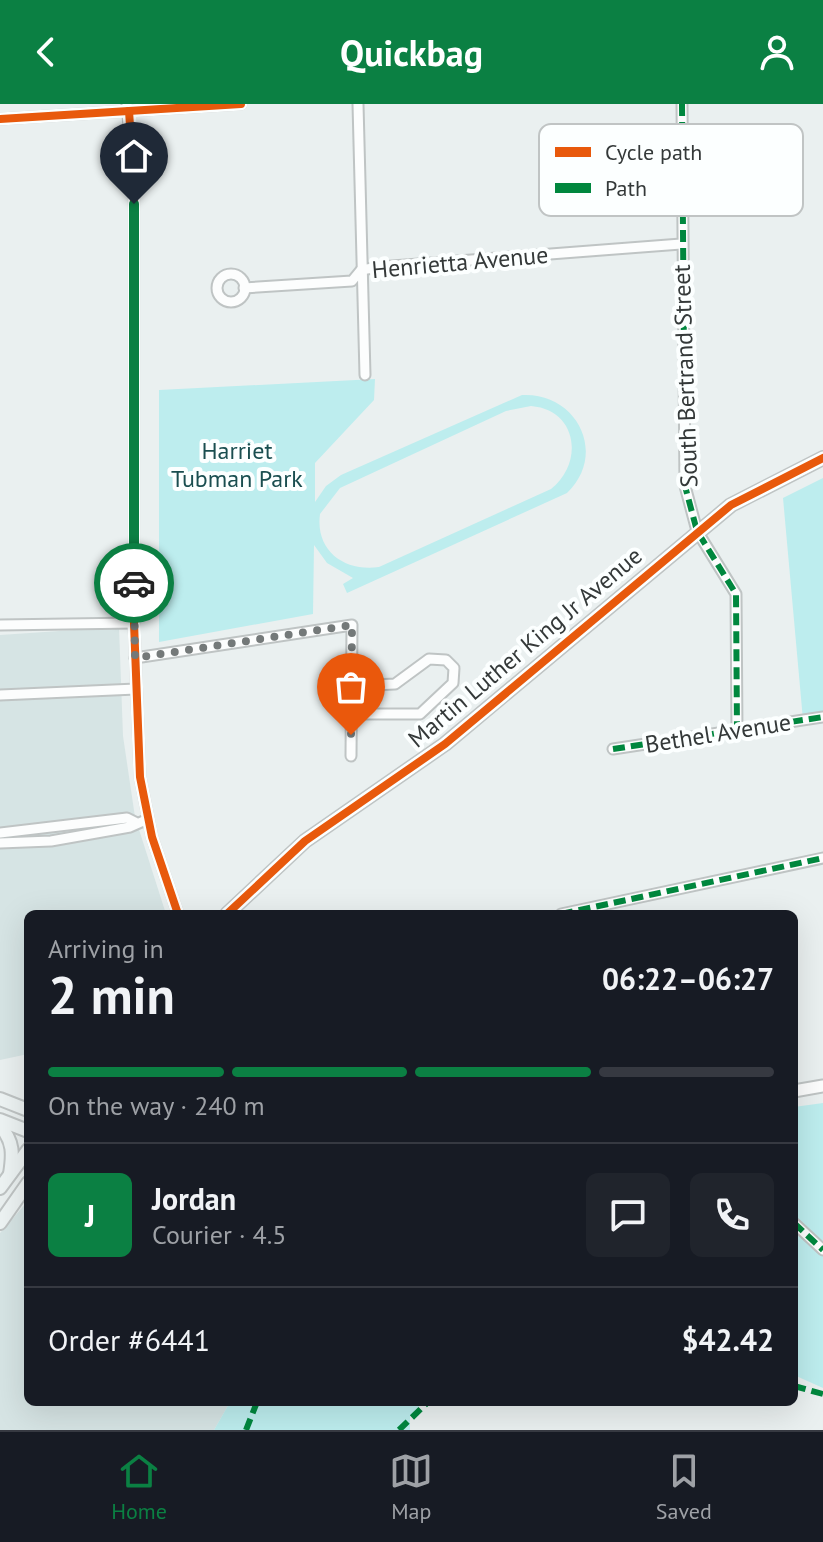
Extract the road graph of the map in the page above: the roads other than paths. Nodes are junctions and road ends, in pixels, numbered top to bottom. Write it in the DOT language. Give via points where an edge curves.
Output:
graph roads {
  1 [pos="241,104"];
  2 [pos="358,104"];
  3 [pos="682,104"];
  4 [pos="128,108"];
  5 [pos="0,119"];
  6 [pos="682,124"];
  7 [pos="681,216"];
  8 [pos="681,244"];
  9 [pos="361,270"];
  10 [pos="244,288"];
  11 [pos="365,375"];
  12 [pos="823,458"];
  13 [pos="697,531"];
  14 [pos="134,623"];
  15 [pos="0,625"];
  16 [pos="135,658"];
  17 [pos="352,686"];
  18 [pos="136,689"];
  19 [pos="0,695"];
  20 [pos="351,714"];
  21 [pos="823,717"];
  22 [pos="737,732"];
  23 [pos="613,749"];
  24 [pos="351,756"];
  25 [pos="148,819"];
  26 [pos="135,822"];
  27 [pos="0,833"];
  28 [pos="0,843"];
  29 [pos="823,858"];
  30 [pos="177,910"];
  31 [pos="231,910"];
  32 [pos="580,910"];
  33 [pos="823,1086"];
  34 [pos="798,1090"];
  35 [pos="0,1099"];
  36 [pos="24,1108"];
  37 [pos="0,1123"];
  38 [pos="24,1130"];
  39 [pos="24,1155"];
  40 [pos="10,1174"];
  41 [pos="0,1188"];
  42 [pos="24,1188"];
  43 [pos="24,1198"];
  44 [pos="11,1206"];
  45 [pos="0,1223"];
  46 [pos="798,1227"];
  47 [pos="823,1250"];
  1 -- 4 [label="street"];
  2 -- 9 [label="street"];
  3 -- 6 [label="street, South Bertrand Street"];
  4 -- 5 [label="street"];
  4 -- 14 [label="street" via="134,184"];
  7 -- 8 [label="street, South Bertrand Street"];
  8 -- 9 [label="street, Henrietta Avenue"];
  8 -- 13 [label="street, South Bertrand Street" via="685,486"];
  9 -- 10 [label="street, Henrietta Avenue" via="352,281"];
  9 -- 11 [label="street"];
  12 -- 13 [label="main road, Martin Luther King Jr Avenue" via="764,485"];
  13 -- 22 [label="street, South Bertrand Street" via="736,594"];
  13 -- 31 [label="main road, Martin Luther King Jr Avenue" via="445,744 305,841"];
  14 -- 15 [label="street"];
  14 -- 16 [label="street"];
  16 -- 17 [label="street" via="352,625"];
  16 -- 18 [label="street"];
  17 -- 20 [label="street"];
  17 -- 20 [label="street" via="395,684 429,659 446,660 454,668 453,683 420,714"];
  18 -- 19 [label="street"];
  18 -- 25 [label="street" via="140,777"];
  20 -- 24 [label="street"];
  21 -- 22 [label="street, Bethel Avenue"];
  22 -- 23 [label="street, Bethel Avenue"];
  25 -- 26 [label="street"];
  25 -- 30 [label="street"];
  26 -- 27 [label="street" via="127,818"];
  26 -- 28 [label="street" via="51,841"];
  29 -- 32 [label="street"];
  33 -- 34 [label="street"];
  35 -- 36 [label="main road"];
  37 -- 38 [label="main road"];
  37 -- 40 [label="main road" via="11,1141"];
  39 -- 40 [label="main road"];
  40 -- 41 [label="main road"];
  42 -- 44 [label="main road"];
  43 -- 44 [label="main road"];
  44 -- 45 [label="main road"];
  46 -- 47 [label="street"];
}
